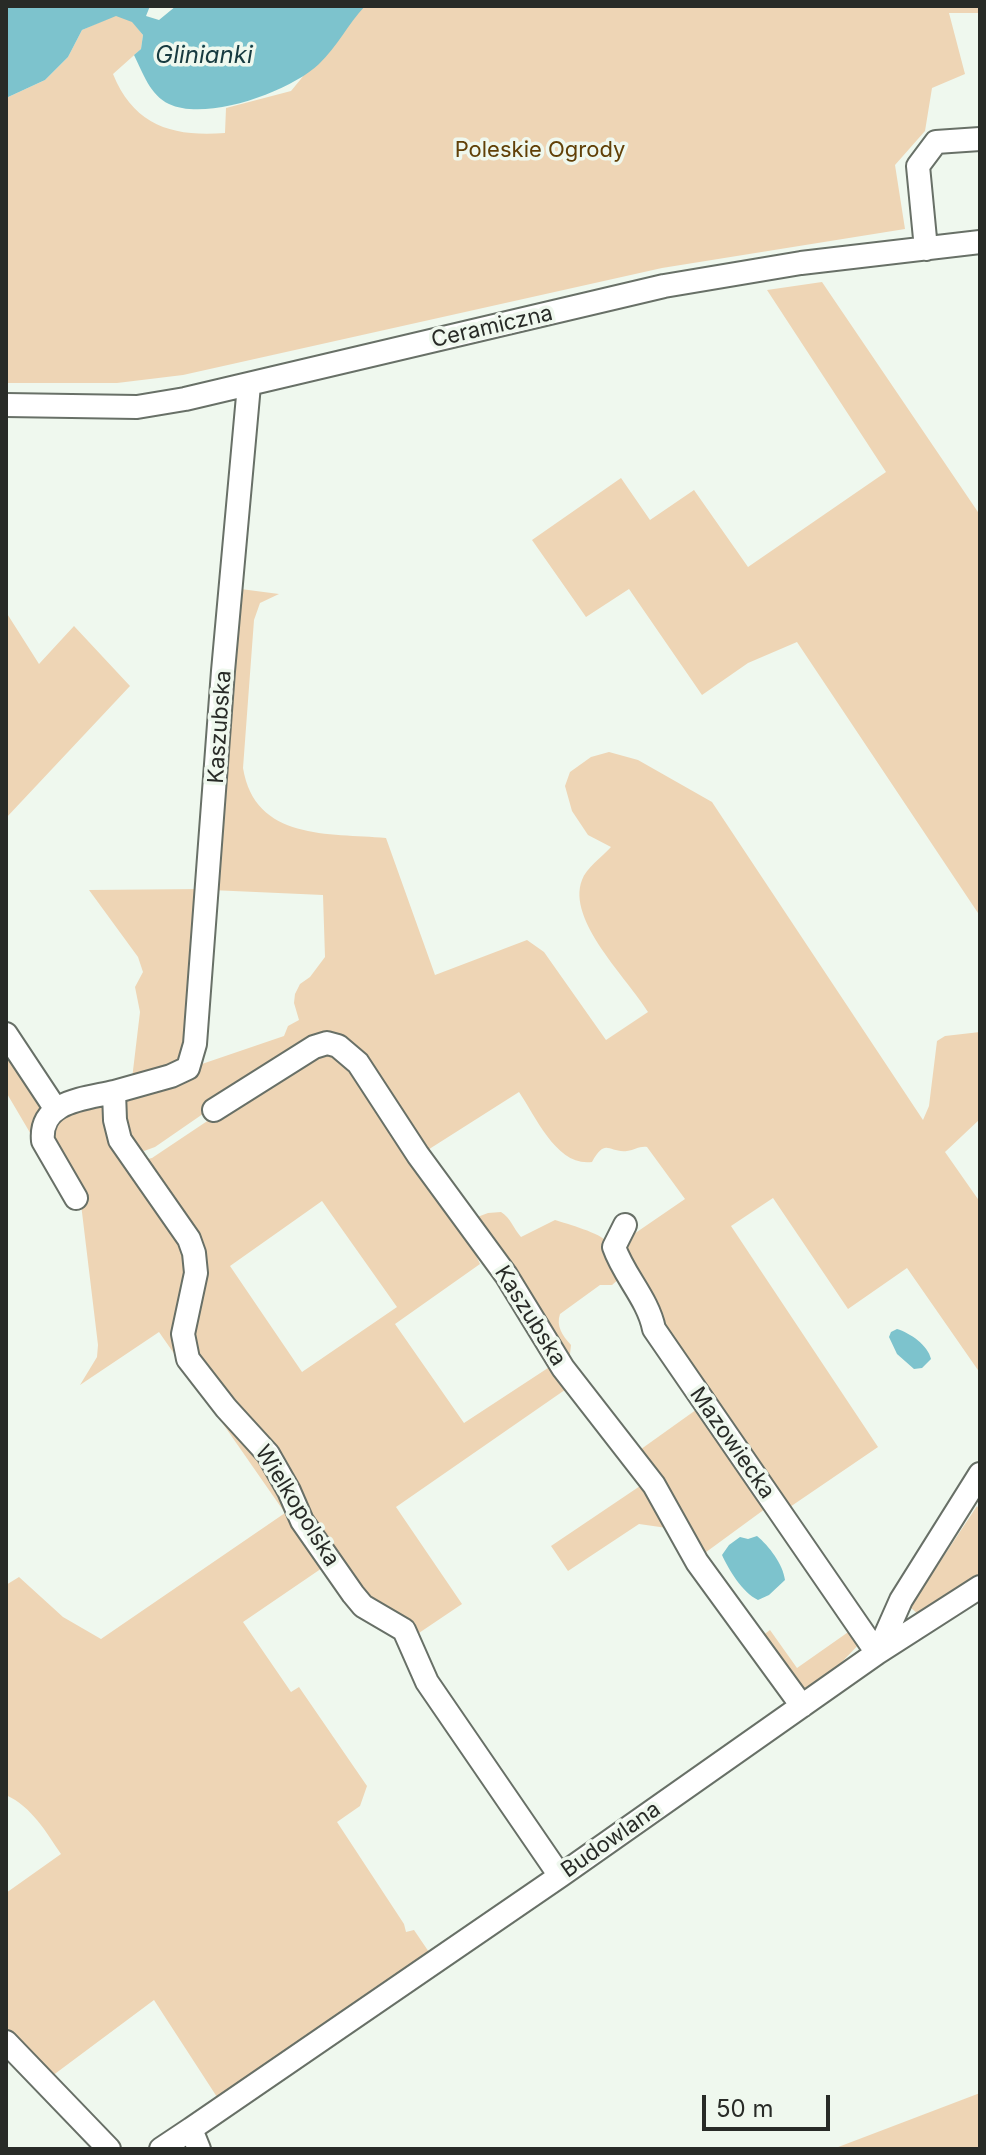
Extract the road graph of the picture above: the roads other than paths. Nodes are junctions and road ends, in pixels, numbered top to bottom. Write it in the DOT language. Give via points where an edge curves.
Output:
graph roads {
  1 [pos="980,139"];
  2 [pos="980,242"];
  3 [pos="926,249"];
  4 [pos="249,385"];
  5 [pos="6,405"];
  6 [pos="6,1034"];
  7 [pos="114,1092"];
  8 [pos="55,1108"];
  9 [pos="214,1110"];
  10 [pos="76,1198"];
  11 [pos="625,1225"];
  12 [pos="980,1474"];
  13 [pos="980,1587"];
  14 [pos="877,1653"];
  15 [pos="802,1706"];
  16 [pos="560,1876"];
  17 [pos="6,2042"];
  18 [pos="195,2139"];
  19 [pos="109,2149"];
  20 [pos="161,2149"];
  1 -- 3 [label="street" via="936,142 918,166"];
  2 -- 3 [label="street, Ceramiczna"];
  3 -- 4 [label="street, Ceramiczna" via="664,286"];
  4 -- 5 [label="street, Ceramiczna" via="137,407"];
  4 -- 7 [label="street, Kaszubska" via="195,1044 188,1068"];
  6 -- 8 [label="street"];
  7 -- 8 [label="street"];
  7 -- 16 [label="street, Wielkopolska" via="120,1140 194,1253 195,1283 183,1334 188,1359 268,1454 302,1521 353,1594 363,1606 404,1630 427,1682"];
  8 -- 10 [label="street" via="45,1120 43,1141"];
  9 -- 15 [label="street, Kaszubska" via="314,1047 327,1043 346,1050 501,1268 563,1368 654,1485 697,1562"];
  11 -- 14 [label="street, Mazowiecka" via="614,1247 654,1329"];
  12 -- 14 [label="street" via="901,1600"];
  13 -- 14 [label="street, Budowlana"];
  14 -- 15 [label="street, Budowlana"];
  15 -- 16 [label="street, Budowlana"];
  16 -- 18 [label="street, Budowlana"];
  17 -- 19 [label="street"];
  18 -- 20 [label="street, Budowlana"];
}
